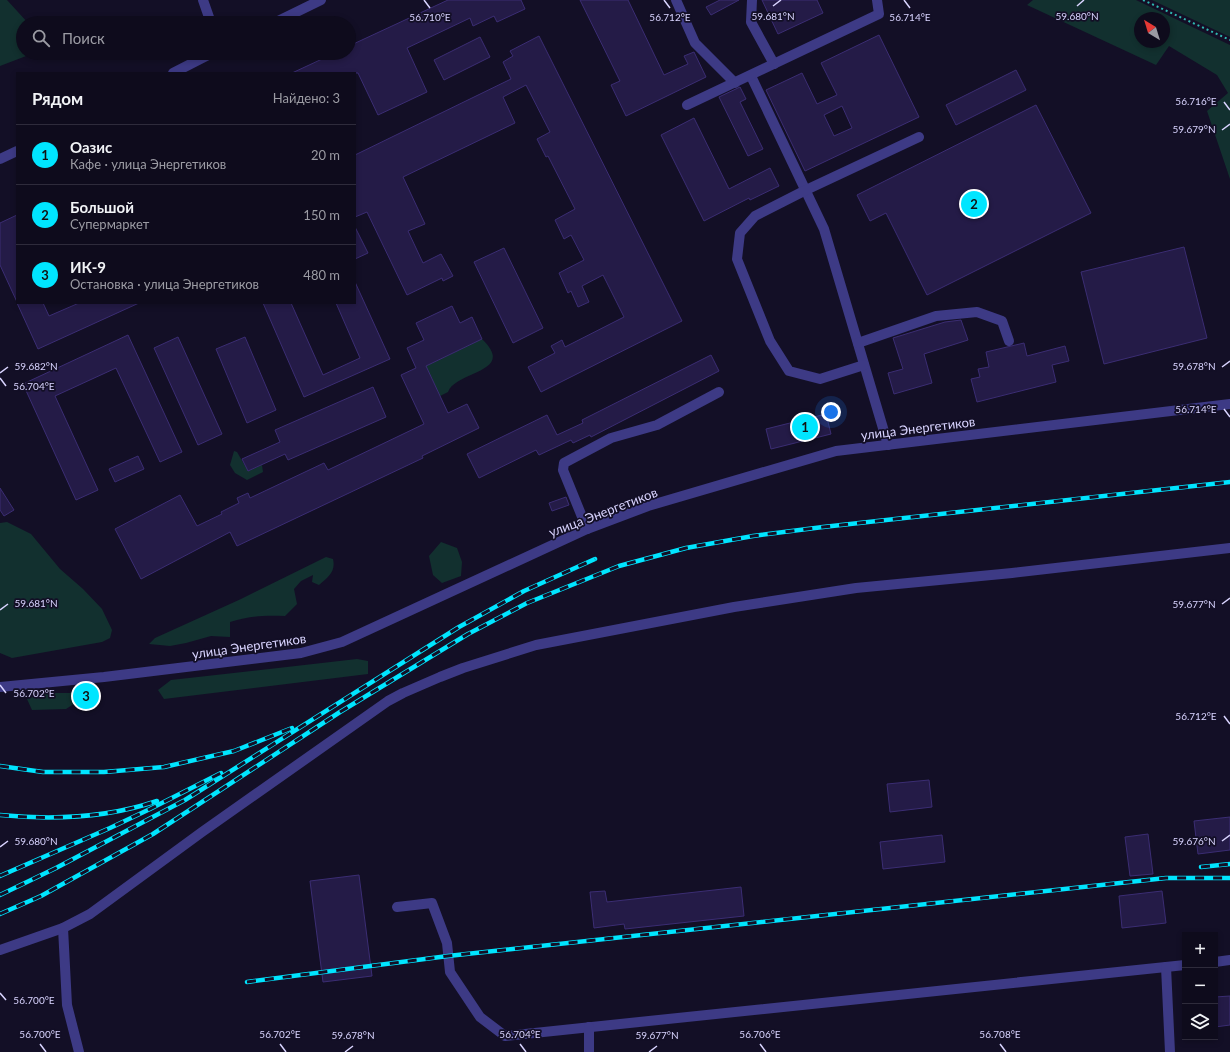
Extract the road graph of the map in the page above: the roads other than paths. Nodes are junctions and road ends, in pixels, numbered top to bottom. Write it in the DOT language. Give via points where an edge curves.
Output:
graph roads {
  1 [pos="204,0"];
  2 [pos="322,0"];
  3 [pos="676,0"];
  4 [pos="752,0"];
  5 [pos="877,0"];
  6 [pos="209,16"];
  7 [pos="289,16"];
  8 [pos="198,60"];
  9 [pos="774,64"];
  10 [pos="174,72"];
  11 [pos="750,76"];
  12 [pos="735,83"];
  13 [pos="687,105"];
  14 [pos="919,137"];
  15 [pos="16,152"];
  16 [pos="0,160"];
  17 [pos="806,190"];
  18 [pos="1009,341"];
  19 [pos="858,343"];
  20 [pos="864,365"];
  21 [pos="719,392"];
  22 [pos="1230,404"];
  23 [pos="888,445"];
  24 [pos="587,529"];
  25 [pos="1230,548"];
  26 [pos="0,687"];
  27 [pos="397,907"];
  28 [pos="63,928"];
  29 [pos="0,950"];
  30 [pos="1230,960"];
  31 [pos="1218,962"];
  32 [pos="1182,965"];
  33 [pos="1166,967"];
  34 [pos="589,1028"];
  35 [pos="79,1052"];
  36 [pos="589,1052"];
  37 [pos="1170,1052"];
  1 -- 6 [label="street"];
  2 -- 7 [label="street"];
  3 -- 12 [label="street" via="695,43"];
  4 -- 9 [label="street" via="752,22"];
  5 -- 9 [label="street" via="879,14"];
  8 -- 10 [label="street"];
  9 -- 11 [label="street"];
  11 -- 12 [label="street"];
  11 -- 17 [label="street"];
  12 -- 13 [label="street"];
  14 -- 17 [label="street"];
  15 -- 16 [label="street"];
  17 -- 19 [label="street" via="824,229"];
  17 -- 20 [label="street" via="756,216 740,233 737,259 770,341 789,372 820,379"];
  18 -- 19 [label="street" via="1002,320 977,312 936,316"];
  19 -- 20 [label="street"];
  20 -- 23 [label="street"];
  21 -- 24 [label="street" via="657,425 611,438 564,463 563,470"];
  22 -- 23 [label="street, улица Энергетиков"];
  23 -- 24 [label="street, улица Энергетиков" via="836,451 648,506"];
  24 -- 26 [label="street, улица Энергетиков" via="342,642 301,654"];
  25 -- 28 [label="street" via="856,588 741,606 536,645 463,668 388,701 90,914"];
  27 -- 34 [label="street" via="432,903 447,943 450,972 480,1017 505,1036"];
  28 -- 29 [label="street"];
  28 -- 35 [label="street" via="67,1005"];
  30 -- 31 [label="street"];
  32 -- 33 [label="street"];
  33 -- 34 [label="street"];
  33 -- 37 [label="street"];
  34 -- 36 [label="street"];
}
